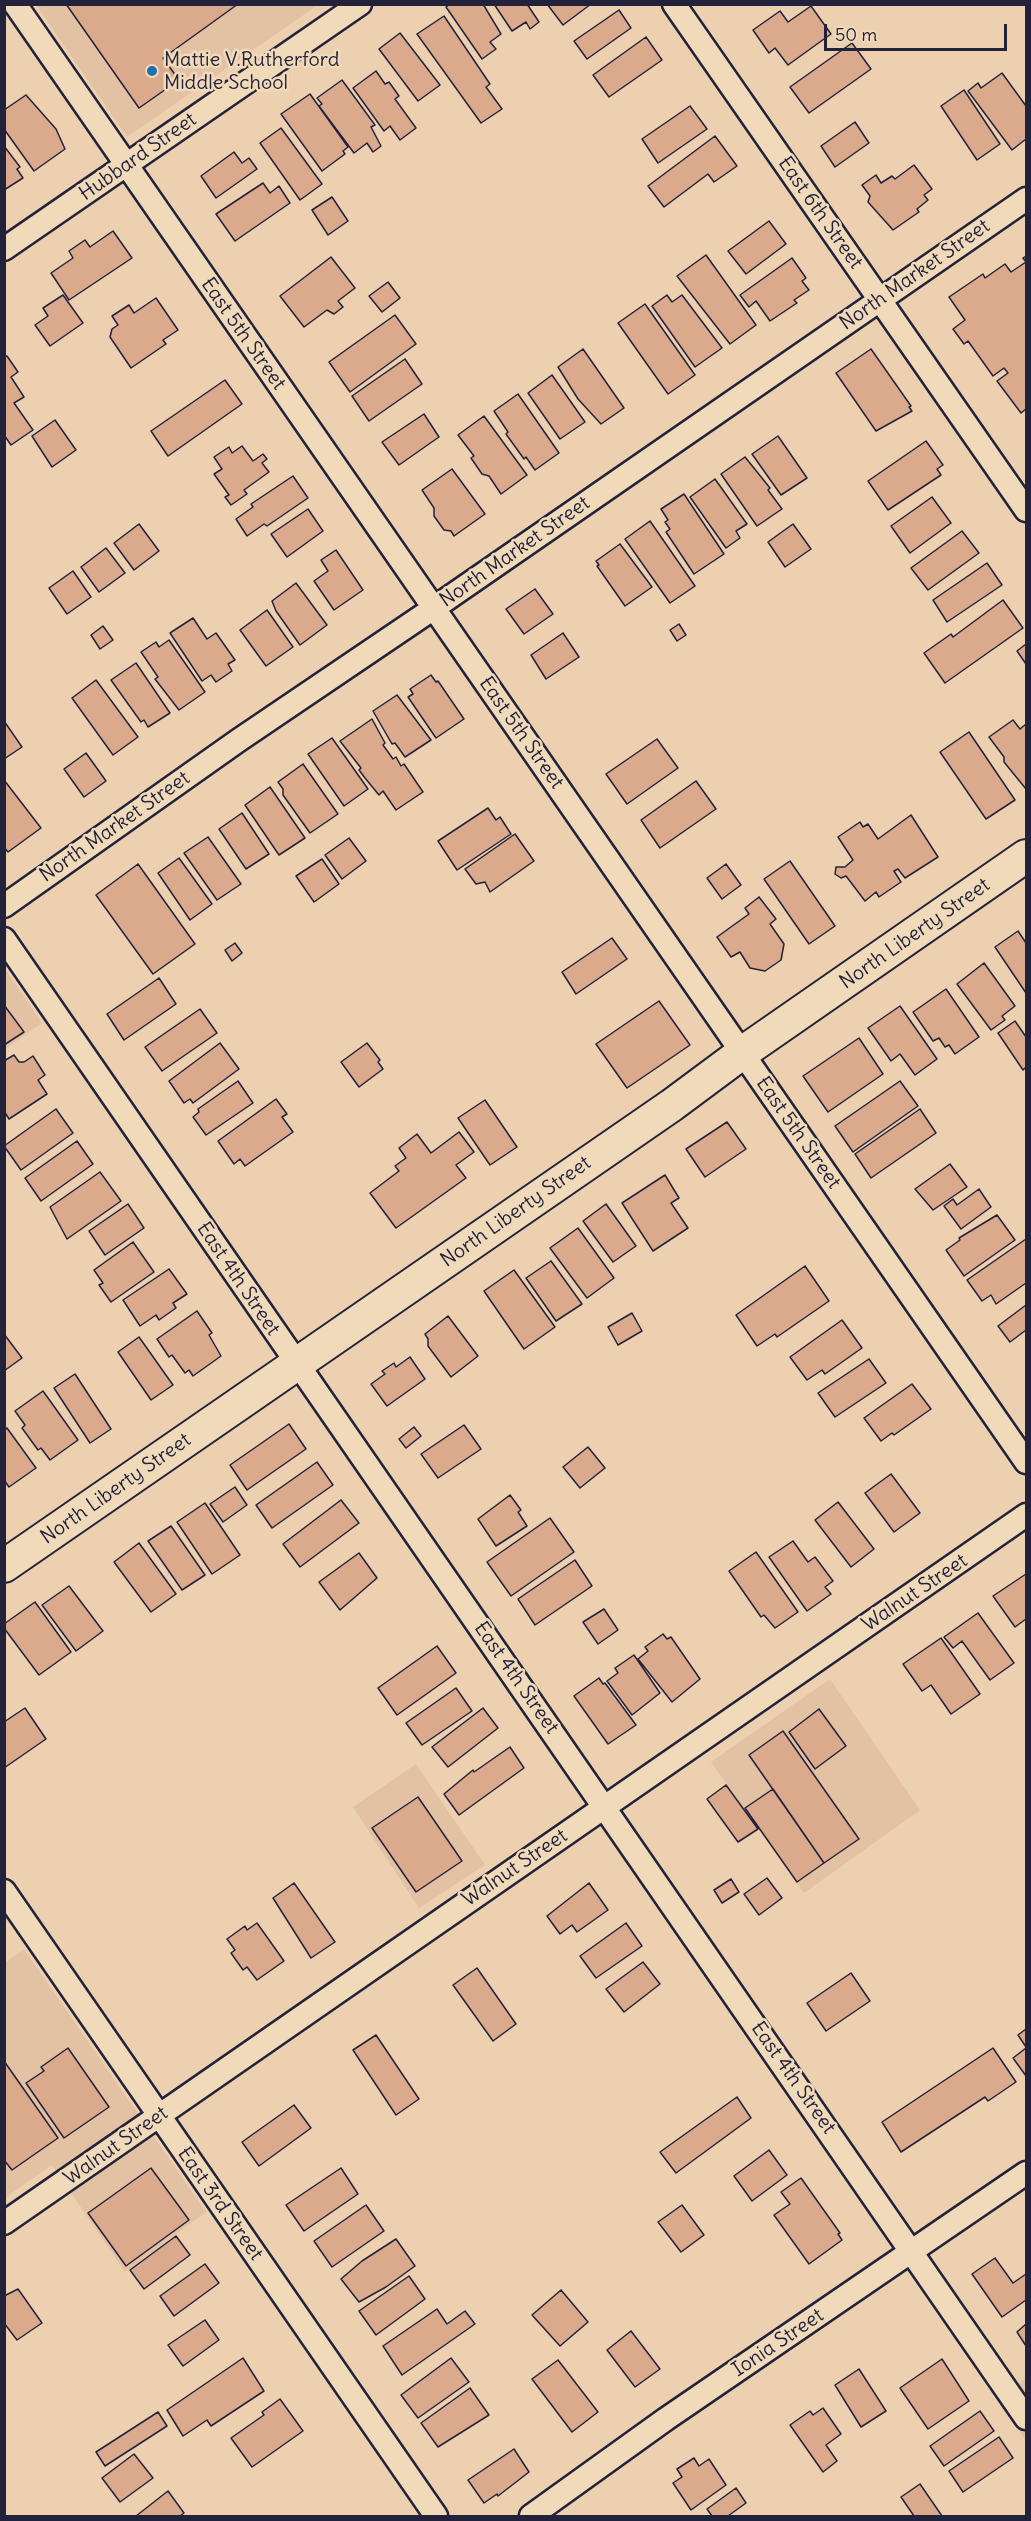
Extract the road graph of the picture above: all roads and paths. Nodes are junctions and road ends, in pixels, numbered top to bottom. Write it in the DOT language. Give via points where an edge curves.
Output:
graph roads {
  1 [pos="15,4"];
  2 [pos="360,4"];
  3 [pos="674,4"];
  4 [pos="126,165"];
  5 [pos="1026,199"];
  6 [pos="4,249"];
  7 [pos="880,299"];
  8 [pos="1026,510"];
  9 [pos="434,608"];
  10 [pos="1026,856"];
  11 [pos="4,906"];
  12 [pos="4,939"];
  13 [pos="742,1053"];
  14 [pos="296,1364"];
  15 [pos="1026,1462"];
  16 [pos="1026,1515"];
  17 [pos="4,1566"];
  18 [pos="605,1807"];
  19 [pos="4,1891"];
  20 [pos="159,2116"];
  21 [pos="1026,2173"];
  22 [pos="4,2223"];
  23 [pos="913,2252"];
  24 [pos="1026,2418"];
  25 [pos="436,2517"];
  26 [pos="531,2517"];
  1 -- 4 [label="street, East 5th Street"];
  2 -- 4 [label="street, Hubbard Street"];
  3 -- 7 [label="street, East 6th Street"];
  4 -- 6 [label="street, Hubbard Street"];
  4 -- 9 [label="street, East 5th Street"];
  5 -- 7 [label="street, North Market Street"];
  7 -- 8 [label="street, East 6th Street"];
  7 -- 9 [label="street, North Market Street"];
  9 -- 11 [label="street, North Market Street"];
  9 -- 13 [label="street, East 5th Street"];
  10 -- 13 [label="street, North Liberty Street"];
  12 -- 14 [label="street, East 4th Street"];
  13 -- 14 [label="street, North Liberty Street" via="672,1106"];
  13 -- 15 [label="street, East 5th Street"];
  14 -- 17 [label="street, North Liberty Street"];
  14 -- 18 [label="street, East 4th Street"];
  16 -- 18 [label="street, Walnut Street"];
  18 -- 20 [label="street, Walnut Street"];
  18 -- 23 [label="street, East 4th Street"];
  19 -- 20 [label="street, East 3rd Street"];
  20 -- 22 [label="street, Walnut Street"];
  20 -- 25 [label="street, East 3rd Street"];
  21 -- 23 [label="street, Ionia Street"];
  23 -- 24 [label="street, East 4th Street"];
  23 -- 26 [label="street, Ionia Street" via="666,2419"];
}
